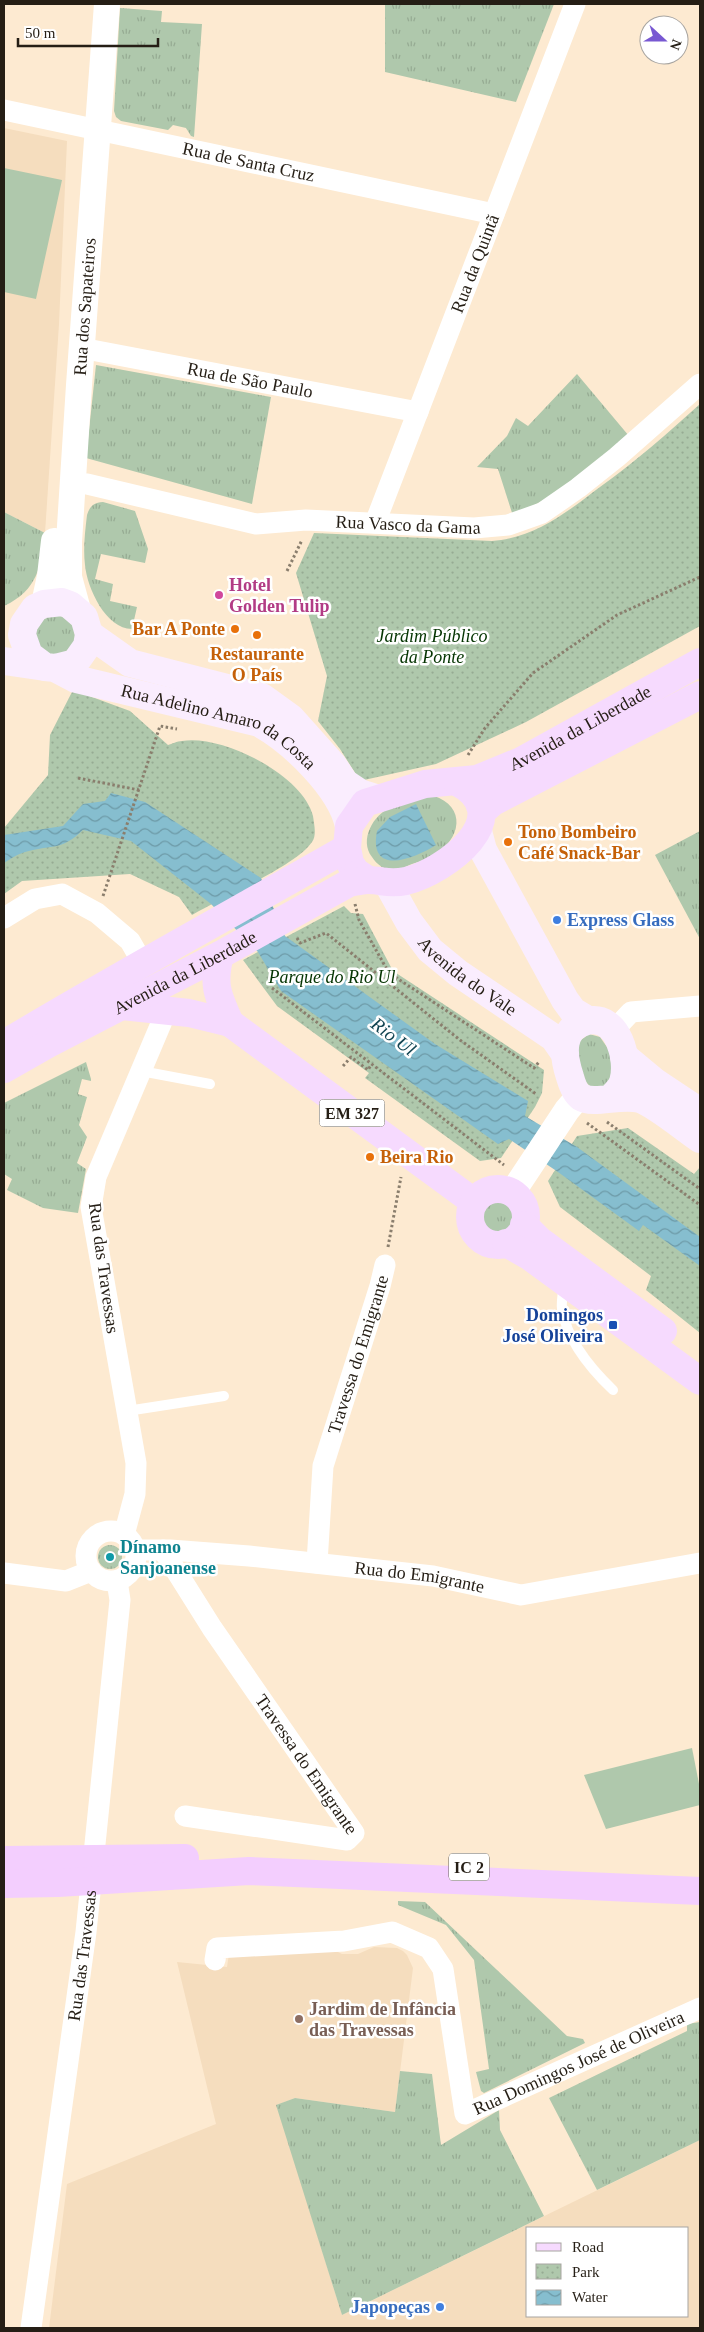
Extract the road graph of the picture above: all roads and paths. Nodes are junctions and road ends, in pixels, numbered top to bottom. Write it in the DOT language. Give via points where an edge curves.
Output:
graph roads {
  1 [pos="90,4"];
  2 [pos="108,4"];
  3 [pos="575,4"];
  4 [pos="4,110"];
  5 [pos="90,128"];
  6 [pos="494,214"];
  7 [pos="82,348"];
  8 [pos="700,384"];
  9 [pos="418,412"];
  10 [pos="73,483"];
  11 [pos="375,524"];
  12 [pos="303,537"];
  13 [pos="287,570"];
  14 [pos="700,577"];
  15 [pos="36,609"];
  16 [pos="78,610"];
  17 [pos="4,626"];
  18 [pos="89,634"];
  19 [pos="4,661"];
  20 [pos="700,662"];
  21 [pos="50,668"];
  22 [pos="700,695"];
  23 [pos="160,726"];
  24 [pos="468,755"];
  25 [pos="78,778"];
  26 [pos="457,782"];
  27 [pos="139,790"];
  28 [pos="376,798"];
  29 [pos="480,821"];
  30 [pos="348,837"];
  31 [pos="370,888"];
  32 [pos="97,913"];
  33 [pos="4,918"];
  34 [pos="296,937"];
  35 [pos="220,955"];
  36 [pos="142,962"];
  37 [pos="272,988"];
  38 [pos="122,1006"];
  39 [pos="700,1006"];
  40 [pos="166,1012"];
  41 [pos="230,1023"];
  42 [pos="600,1025"];
  43 [pos="4,1044"];
  44 [pos="563,1051"];
  45 [pos="625,1057"];
  46 [pos="539,1062"];
  47 [pos="371,1064"];
  48 [pos="343,1066"];
  49 [pos="4,1069"];
  50 [pos="141,1071"];
  51 [pos="210,1084"];
  52 [pos="536,1094"];
  53 [pos="606,1107"];
  54 [pos="700,1112"];
  55 [pos="574,1113"];
  56 [pos="700,1139"];
  57 [pos="402,1173"];
  58 [pos="516,1176"];
  59 [pos="700,1189"];
  60 [pos="474,1202"];
  61 [pos="700,1204"];
  62 [pos="515,1234"];
  63 [pos="385,1265"];
  64 [pos="564,1281"];
  65 [pos="700,1359"];
  66 [pos="700,1381"];
  67 [pos="613,1390"];
  68 [pos="224,1396"];
  69 [pos="127,1411"];
  70 [pos="130,1543"];
  71 [pos="163,1550"];
  72 [pos="700,1563"];
  73 [pos="317,1564"];
  74 [pos="91,1571"];
  75 [pos="4,1572"];
  76 [pos="117,1581"];
  77 [pos="184,1816"];
  78 [pos="4,1860"];
  79 [pos="700,1875"];
  80 [pos="58,1883"];
  81 [pos="4,1884"];
  82 [pos="700,1890"];
  83 [pos="4,1893"];
  84 [pos="215,1960"];
  85 [pos="700,2008"];
  86 [pos="32,2328"];
  1 -- 5 [label="street, Rua dos Sapateiros"];
  2 -- 5 [label="street, Rua dos Sapateiros"];
  3 -- 6 [label="street, Rua da Quintã"];
  4 -- 5 [label="street, Rua de Santa Cruz"];
  5 -- 6 [label="street, Rua de Santa Cruz"];
  5 -- 7 [label="street, Rua dos Sapateiros"];
  5 -- 15 [label="street, Rua dos Sapateiros" via="50,576"];
  6 -- 9 [label="street, Rua da Quintã"];
  7 -- 9 [label="street, Rua de São Paulo"];
  7 -- 10 [label="street, Rua dos Sapateiros"];
  8 -- 11 [label="street, Rua Vasco da Gama" via="617,457 542,513 508,525 474,528"];
  9 -- 11 [label="street, Rua da Quintã"];
  10 -- 11 [label="street, Rua Vasco da Gama" via="256,524 306,520"];
  10 -- 16 [label="street, Rua dos Sapateiros" via="69,577"];
  12 -- 13 [label="path"];
  14 -- 24 [label="path" via="617,615 533,673 484,728"];
  15 -- 16 [label="main road" via="62,602"];
  15 -- 17 [label="main road"];
  15 -- 21 [label="main road, Rua Adelino Amaro da Costa" via="24,624 24,646 29,655"];
  16 -- 18 [label="main road" via="88,625"];
  18 -- 21 [label="main road, Rua Adelino Amaro da Costa" via="87,646 75,663"];
  18 -- 28 [label="main road, Rua Adelino Amaro da Costa" via="130,663 262,697 291,718 345,783"];
  19 -- 21 [label="main road, Rua Adelino Amaro da Costa"];
  20 -- 26 [label="main road, Avenida da Liberdade" via="521,761 477,779"];
  21 -- 30 [label="main road, Rua Adelino Amaro da Costa" via="76,679 259,723 274,731 320,775 346,815"];
  22 -- 29 [label="main road, Avenida da Liberdade" via="493,802"];
  23 -- 27 [label="path"];
  25 -- 27 [label="path"];
  26 -- 28 [label="main road, Avenida da Liberdade" via="425,784"];
  26 -- 29 [label="main road" via="474,794"];
  27 -- 32 [label="path"];
  28 -- 30 [label="main road, Avenida da Liberdade" via="365,803 355,814"];
  29 -- 31 [label="main road, Avenida da Liberdade" via="453,858 429,872"];
  29 -- 42 [label="main road" via="483,850 565,1000 573,1011"];
  30 -- 31 [label="main road" via="350,863"];
  30 -- 36 [label="main road, Avenida da Liberdade" via="291,880"];
  31 -- 35 [label="main road, Avenida da Liberdade" via="349,883"];
  31 -- 44 [label="main road, Avenida do Vale" via="409,922 430,950 458,973 554,1038"];
  31 -- 46 [label="path" via="359,920 389,973 534,1068"];
  32 -- 33 [label="street" via="62,894 35,899"];
  32 -- 36 [label="street" via="130,940"];
  34 -- 52 [label="path" via="300,943 326,933 460,1040"];
  35 -- 38 [label="main road, Avenida da Liberdade"];
  35 -- 41 [label="main road, EM 327" via="215,974 218,997"];
  36 -- 43 [label="main road, Avenida da Liberdade"];
  37 -- 47 [label="path"];
  38 -- 40 [label="main road"];
  38 -- 49 [label="main road, Avenida da Liberdade"];
  39 -- 42 [label="street" via="631,1012"];
  40 -- 41 [label="main road, EM 327" via="189,1013"];
  40 -- 50 [label="street, Rua das Travessas"];
  41 -- 60 [label="main road, EM 327"];
  42 -- 44 [label="main road" via="576,1026 567,1036"];
  42 -- 45 [label="main road" via="618,1037"];
  44 -- 55 [label="main road, Avenida do Vale" via="573,1087"];
  45 -- 53 [label="main road" via="622,1084"];
  45 -- 54 [label="main road"];
  47 -- 48 [label="path" via="368,1070 351,1057"];
  47 -- 58 [label="path"];
  50 -- 51 [label="lane"];
  50 -- 69 [label="street, Rua das Travessas" via="96,1177 91,1206"];
  53 -- 55 [label="main road" via="589,1100"];
  53 -- 56 [label="main road" via="628,1097 643,1100"];
  53 -- 59 [label="path"];
  55 -- 58 [label="street"];
  55 -- 61 [label="path"];
  57 -- 63 [label="path"];
  58 -- 60 [label="main road" via="487,1191"];
  58 -- 62 [label="main road" via="524,1207"];
  60 -- 62 [label="main road" via="470,1220 479,1237 496,1245"];
  62 -- 64 [label="main road" via="529,1256"];
  62 -- 65 [label="main road" via="539,1240"];
  63 -- 73 [label="street, Travessa do Emigrante" via="323,1466"];
  64 -- 66 [label="main road"];
  64 -- 67 [label="lane" via="562,1308 570,1334 593,1371"];
  68 -- 69 [label="lane"];
  69 -- 70 [label="street, Rua das Travessas" via="136,1470"];
  70 -- 71 [label="street, Rua do Emigrante"];
  70 -- 74 [label="street, Rua do Emigrante" via="108,1532 93,1539 87,1555"];
  70 -- 76 [label="street" via="136,1561 131,1572"];
  71 -- 73 [label="street, Rua do Emigrante"];
  71 -- 77 [label="street, Travessa do Emigrante" via="212,1628 354,1832 347,1840"];
  72 -- 73 [label="street, Rua do Emigrante" via="521,1594 433,1576"];
  74 -- 75 [label="street" via="66,1580"];
  74 -- 76 [label="street" via="103,1580"];
  76 -- 86 [label="street, Rua das Travessas" via="120,1600 100,1809"];
  78 -- 79 [label="highway, IC 2" via="229,1858"];
  80 -- 81 [label="highway, IC 2"];
  80 -- 82 [label="highway, IC 2" via="249,1871"];
  80 -- 83 [label="highway"];
  84 -- 85 [label="street, Rua Domingos José de Oliveira" via="217,1948 344,1941 392,1932 429,1948 443,1969 465,2114"];
}
